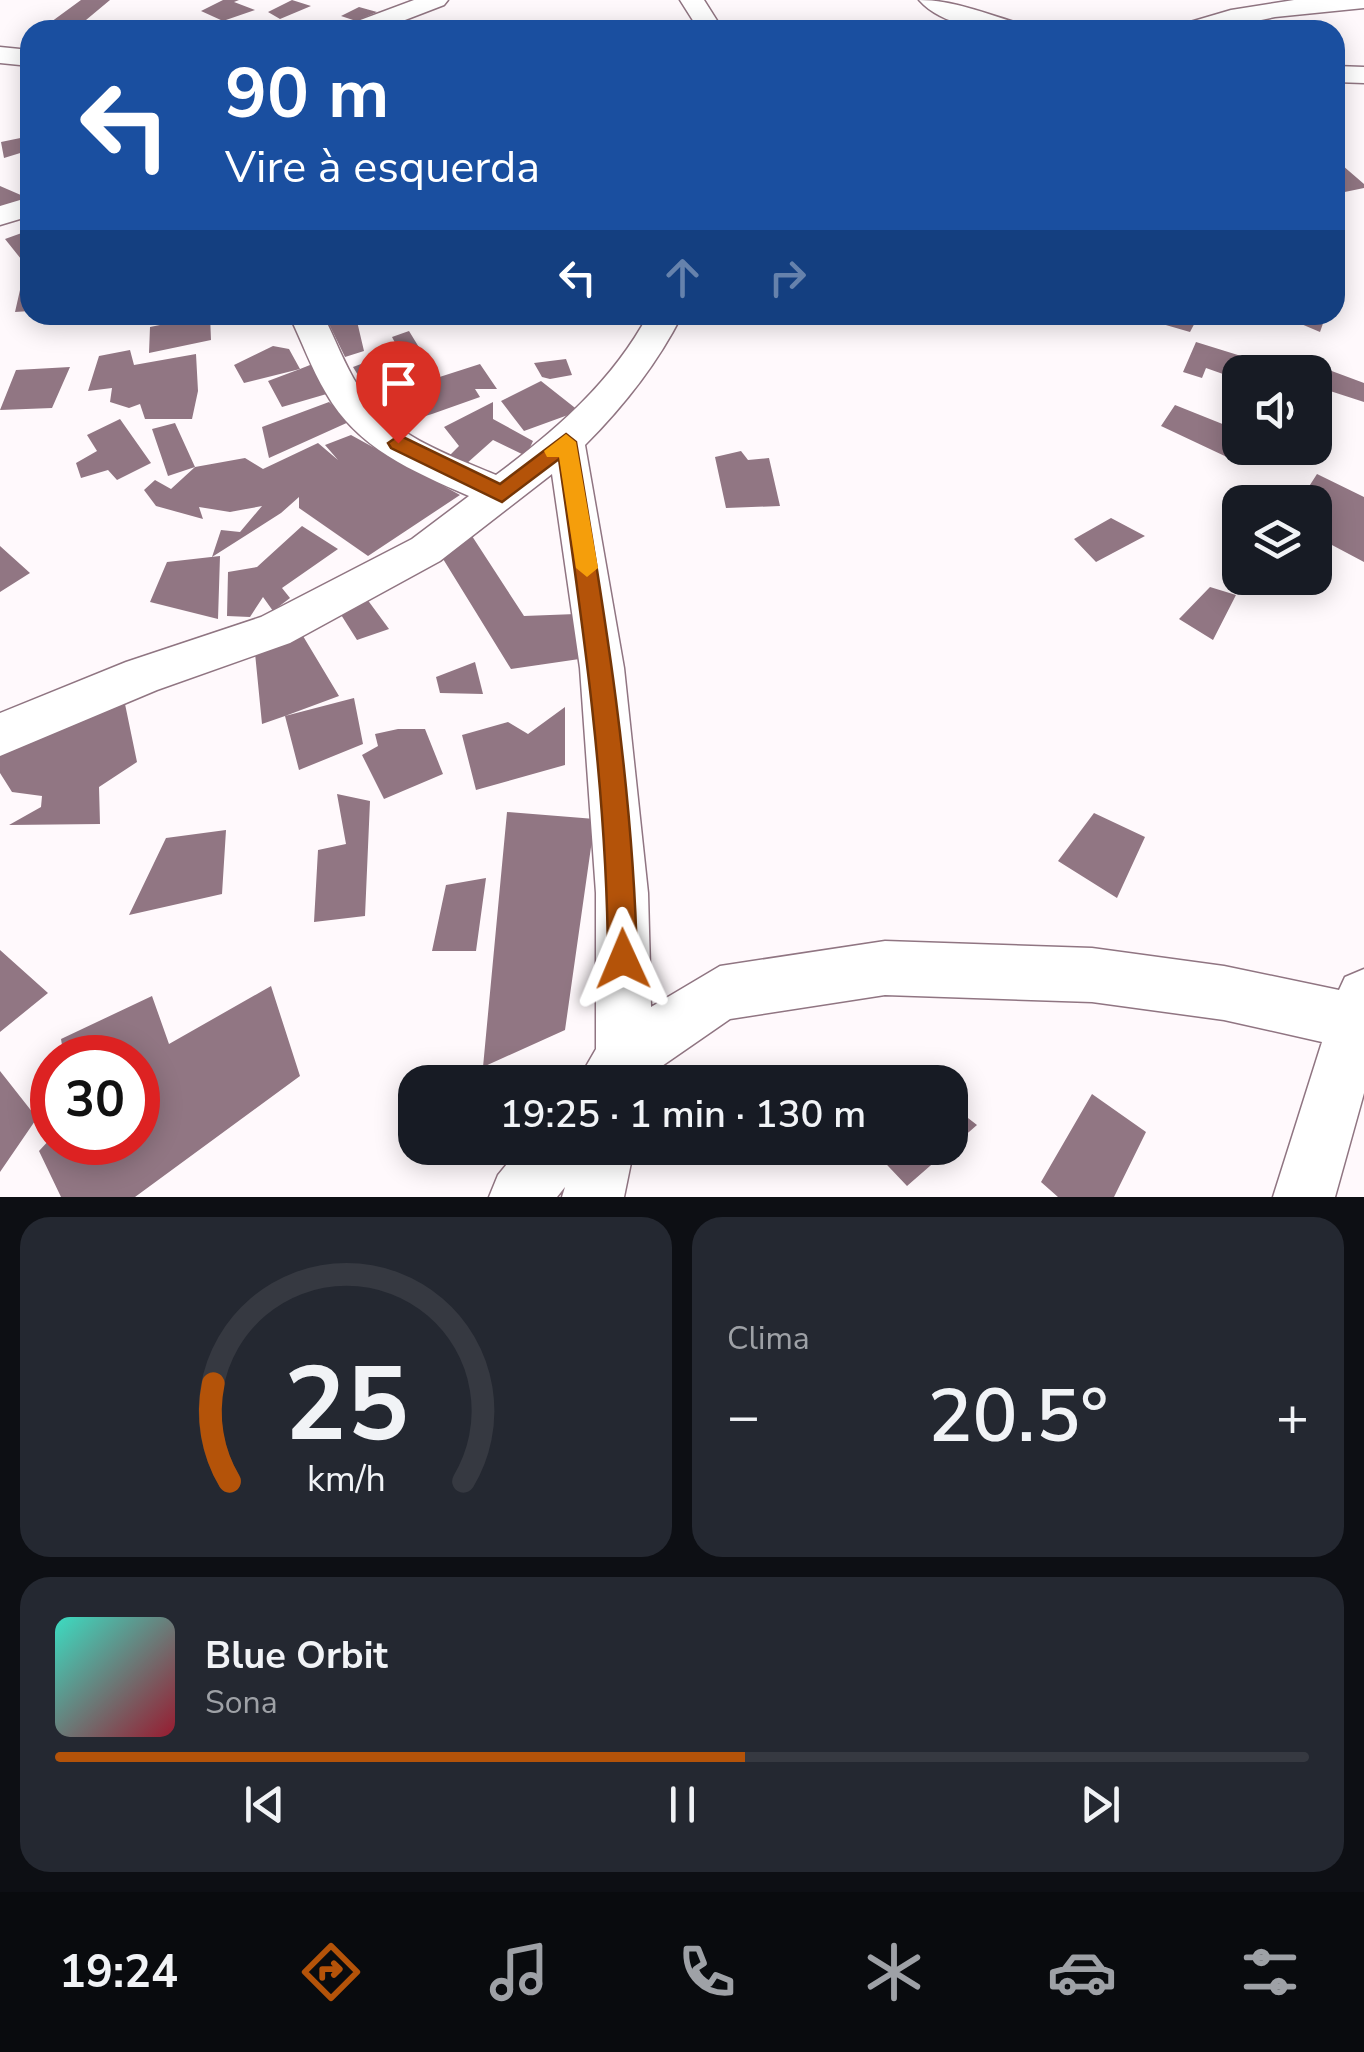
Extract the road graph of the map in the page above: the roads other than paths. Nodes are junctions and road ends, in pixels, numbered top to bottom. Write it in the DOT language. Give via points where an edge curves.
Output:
graph roads {
  1 [pos="436,0"];
  2 [pos="927,1"];
  3 [pos="1364,1"];
  4 [pos="1214,10"];
  5 [pos="383,20"];
  6 [pos="978,20"];
  7 [pos="311,325"];
  8 [pos="660,325"];
  9 [pos="566,442"];
  10 [pos="502,494"];
  11 [pos="0,735"];
  12 [pos="1360,1008"];
  13 [pos="616,1065"];
  14 [pos="628,1065"];
  15 [pos="544,1165"];
  16 [pos="600,1165"];
  17 [pos="520,1197"];
  18 [pos="593,1197"];
  19 [pos="1304,1197"];
  1 -- 5 [label="street"];
  2 -- 6 [label="street"];
  3 -- 4 [label="street"];
  7 -- 10 [label="street" via="353,408 378,432"];
  8 -- 9 [label="street"];
  9 -- 10 [label="street"];
  9 -- 13 [label="street" via="602,668 622,893"];
  10 -- 11 [label="street" via="426,550 276,630"];
  12 -- 14 [label="street" via="1092,976 885,968 720,993"];
  12 -- 19 [label="street"];
  15 -- 17 [label="street"];
  16 -- 18 [label="street"];
}
